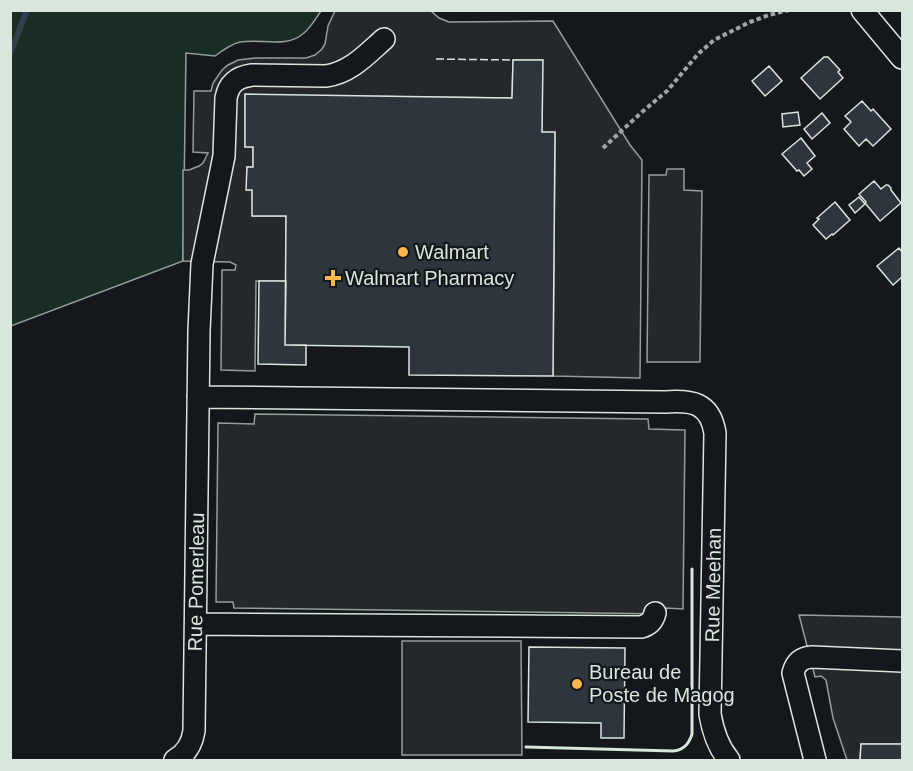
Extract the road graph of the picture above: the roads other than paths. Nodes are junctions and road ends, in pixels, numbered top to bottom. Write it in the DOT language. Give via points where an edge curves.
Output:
graph roads {
  1 [pos="862,10"];
  2 [pos="384,39"];
  3 [pos="903,58"];
  4 [pos="198,397"];
  5 [pos="655,613"];
  6 [pos="196,624"];
  7 [pos="903,661"];
  8 [pos="175,760"];
  9 [pos="729,760"];
  10 [pos="815,760"];
  1 -- 3 [label="street"];
  2 -- 4 [label="street, Rue Pomerleau" via="351,67 335,75 242,76 228,89 224,156 202,264"];
  4 -- 6 [label="street, Rue Pomerleau"];
  4 -- 9 [label="street, Rue Meehan" via="685,401 704,409 715,433 710,714 719,746"];
  5 -- 6 [label="street" via="649,624 641,627"];
  6 -- 8 [label="street, Rue Pomerleau" via="194,735 186,751"];
  7 -- 10 [label="street" via="812,657 799,661 794,673"];
}
